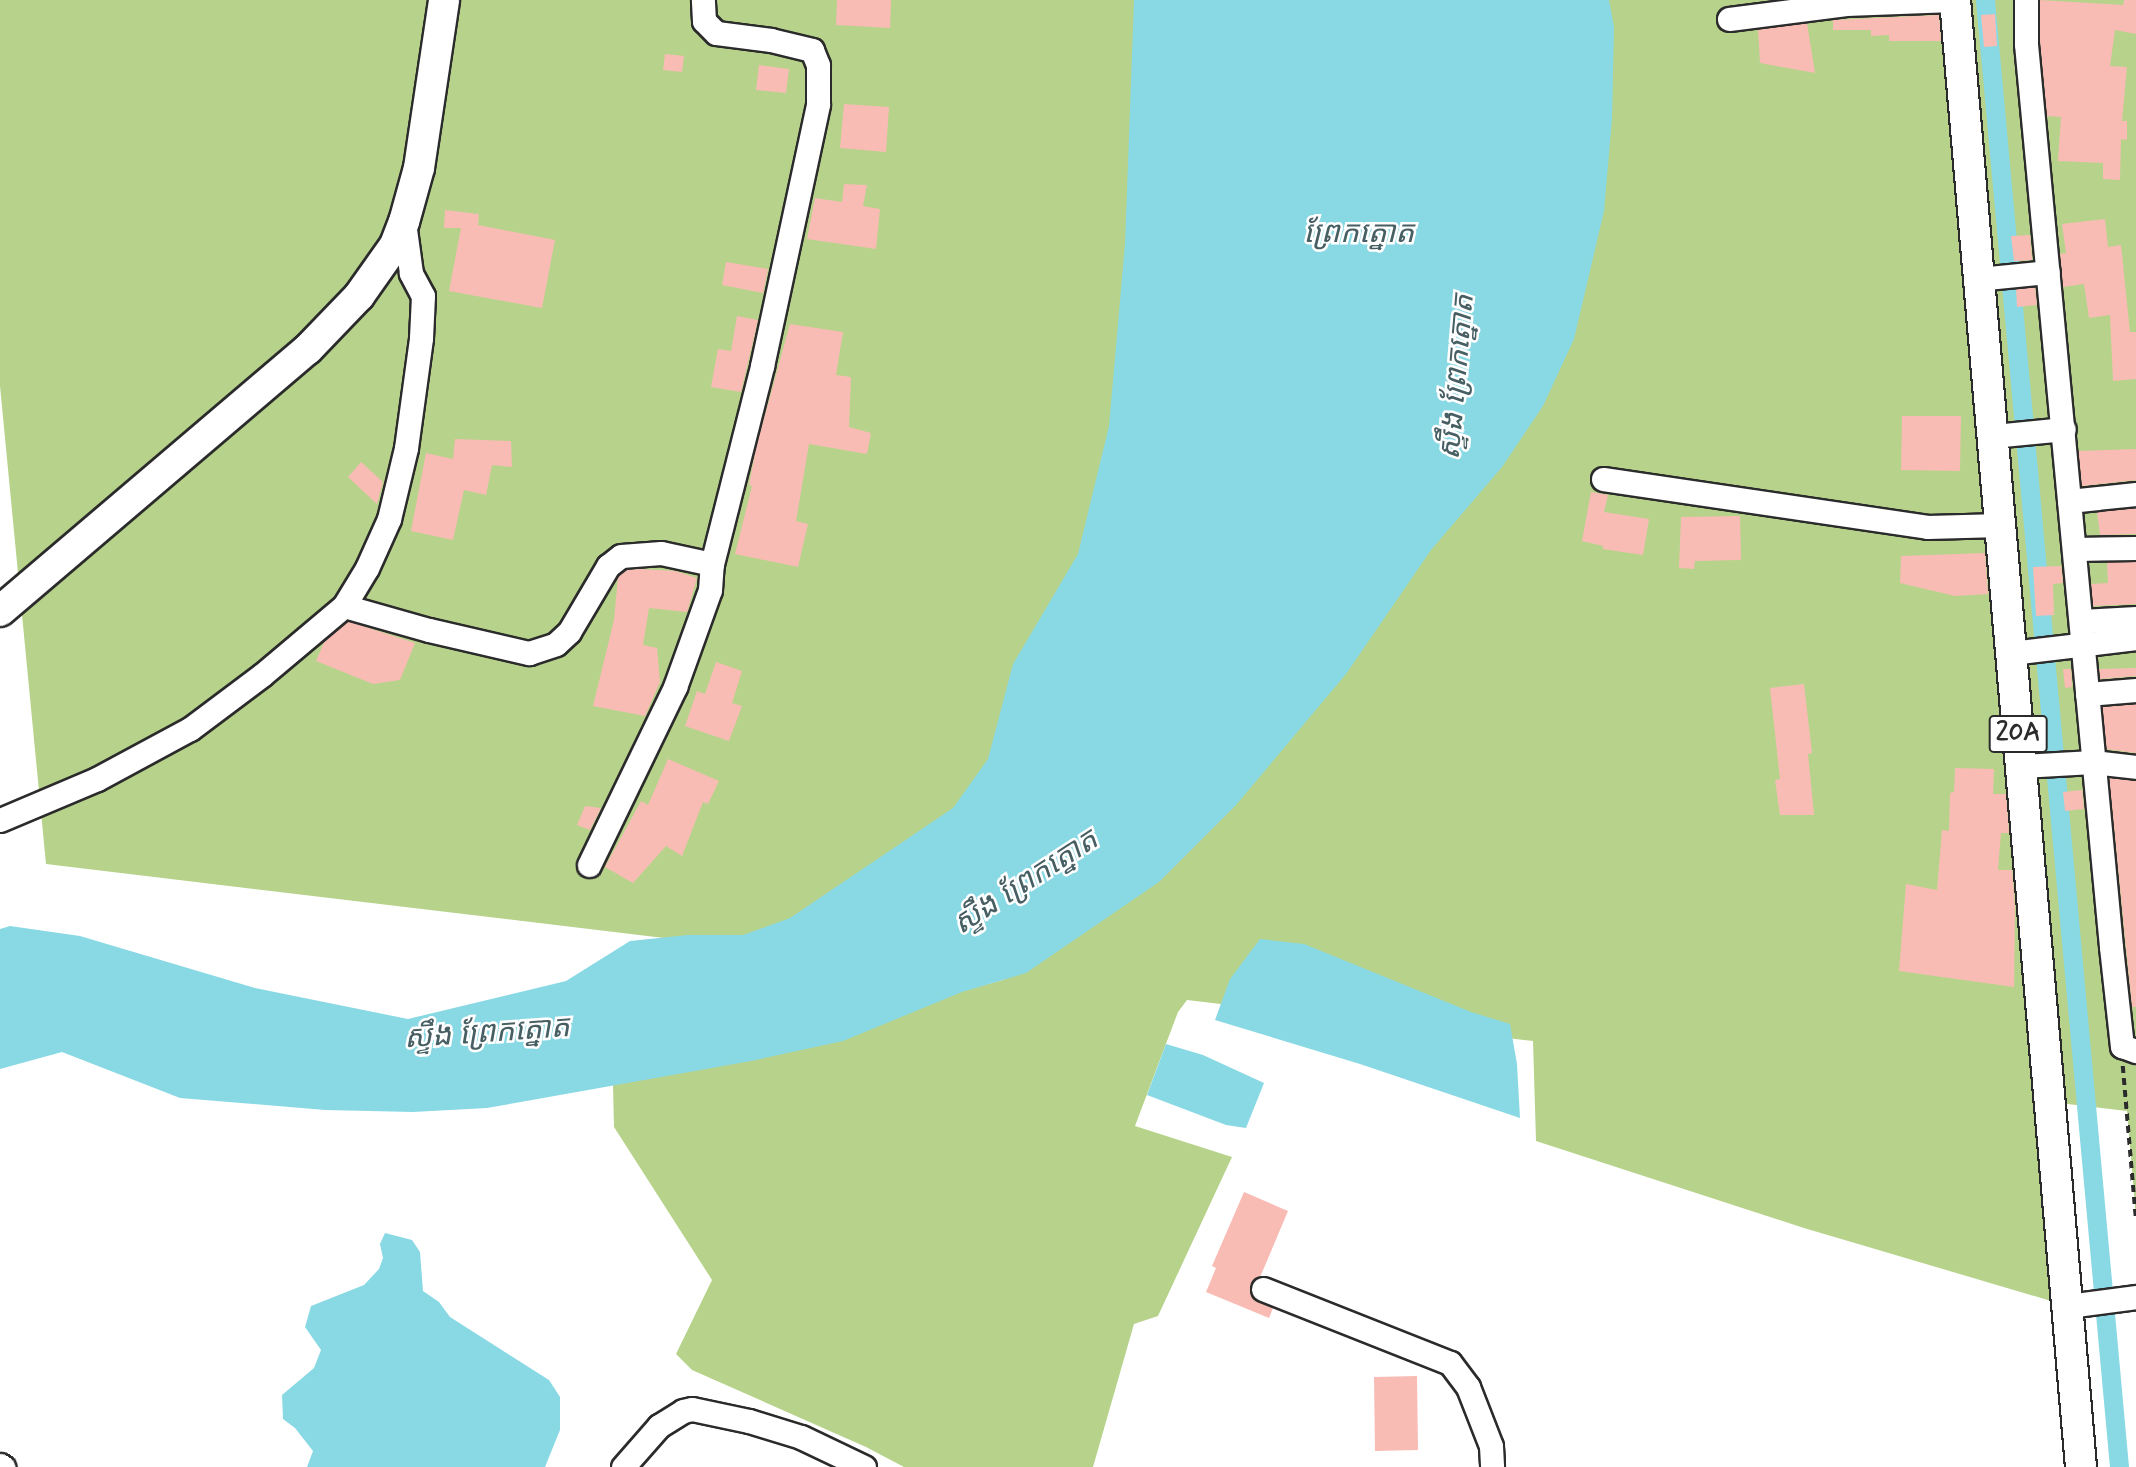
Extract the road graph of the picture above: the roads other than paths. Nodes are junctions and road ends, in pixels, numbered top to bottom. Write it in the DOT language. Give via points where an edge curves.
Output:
graph roads {
  1 [pos="444,0"];
  2 [pos="703,0"];
  3 [pos="1954,0"];
  4 [pos="2026,0"];
  5 [pos="1729,19"];
  6 [pos="404,222"];
  7 [pos="2048,272"];
  8 [pos="1978,279"];
  9 [pos="2057,429"];
  10 [pos="2004,435"];
  11 [pos="1603,479"];
  12 [pos="2136,494"];
  13 [pos="2069,501"];
  14 [pos="2001,525"];
  15 [pos="2136,548"];
  16 [pos="2076,550"];
  17 [pos="712,564"];
  18 [pos="344,606"];
  19 [pos="0,611"];
  20 [pos="2136,618"];
  21 [pos="2077,636"];
  22 [pos="2136,638"];
  23 [pos="2024,651"];
  24 [pos="2136,690"];
  25 [pos="2087,694"];
  26 [pos="2087,763"];
  27 [pos="2033,766"];
  28 [pos="2136,767"];
  29 [pos="0,820"];
  30 [pos="589,864"];
  31 [pos="2129,1049"];
  32 [pos="1263,1289"];
  33 [pos="2129,1297"];
  34 [pos="2079,1304"];
  35 [pos="623,1467"];
  36 [pos="864,1467"];
  37 [pos="1492,1467"];
  38 [pos="2081,1467"];
  1 -- 6 [label="main road" via="419,168"];
  2 -- 17 [label="street" via="704,21 716,33 812,50 818,65 818,104 802,188"];
  3 -- 5 [label="street" via="1846,4"];
  3 -- 8 [label="main road, 20A"];
  4 -- 7 [label="street" via="2026,44"];
  6 -- 18 [label="street" via="411,273 423,296 406,448 389,519"];
  6 -- 19 [label="main road" via="395,245 359,296 307,349"];
  7 -- 8 [label="street"];
  7 -- 9 [label="street"];
  8 -- 10 [label="main road, 20A"];
  9 -- 10 [label="street"];
  9 -- 13 [label="street"];
  10 -- 14 [label="main road, 20A"];
  11 -- 14 [label="street" via="1927,527"];
  12 -- 13 [label="street"];
  13 -- 16 [label="street"];
  14 -- 23 [label="main road, 20A"];
  15 -- 16 [label="street"];
  16 -- 21 [label="street"];
  17 -- 18 [label="street" via="661,553 621,556 608,566 569,632 556,644 529,653"];
  17 -- 30 [label="street" via="710,590 675,687"];
  18 -- 29 [label="street" via="190,729 97,779"];
  20 -- 21 [label="street"];
  21 -- 22 [label="street"];
  21 -- 23 [label="street"];
  21 -- 25 [label="street"];
  23 -- 27 [label="main road, 20A"];
  24 -- 25 [label="street"];
  25 -- 26 [label="street"];
  26 -- 27 [label="street"];
  26 -- 28 [label="street"];
  26 -- 31 [label="street"];
  27 -- 34 [label="main road, 20A"];
  32 -- 37 [label="street" via="1450,1363 1472,1399 1491,1446"];
  33 -- 34 [label="street"];
  34 -- 38 [label="main road, 20A"];
  35 -- 36 [label="street" via="659,1426 692,1409 801,1437"];
}
